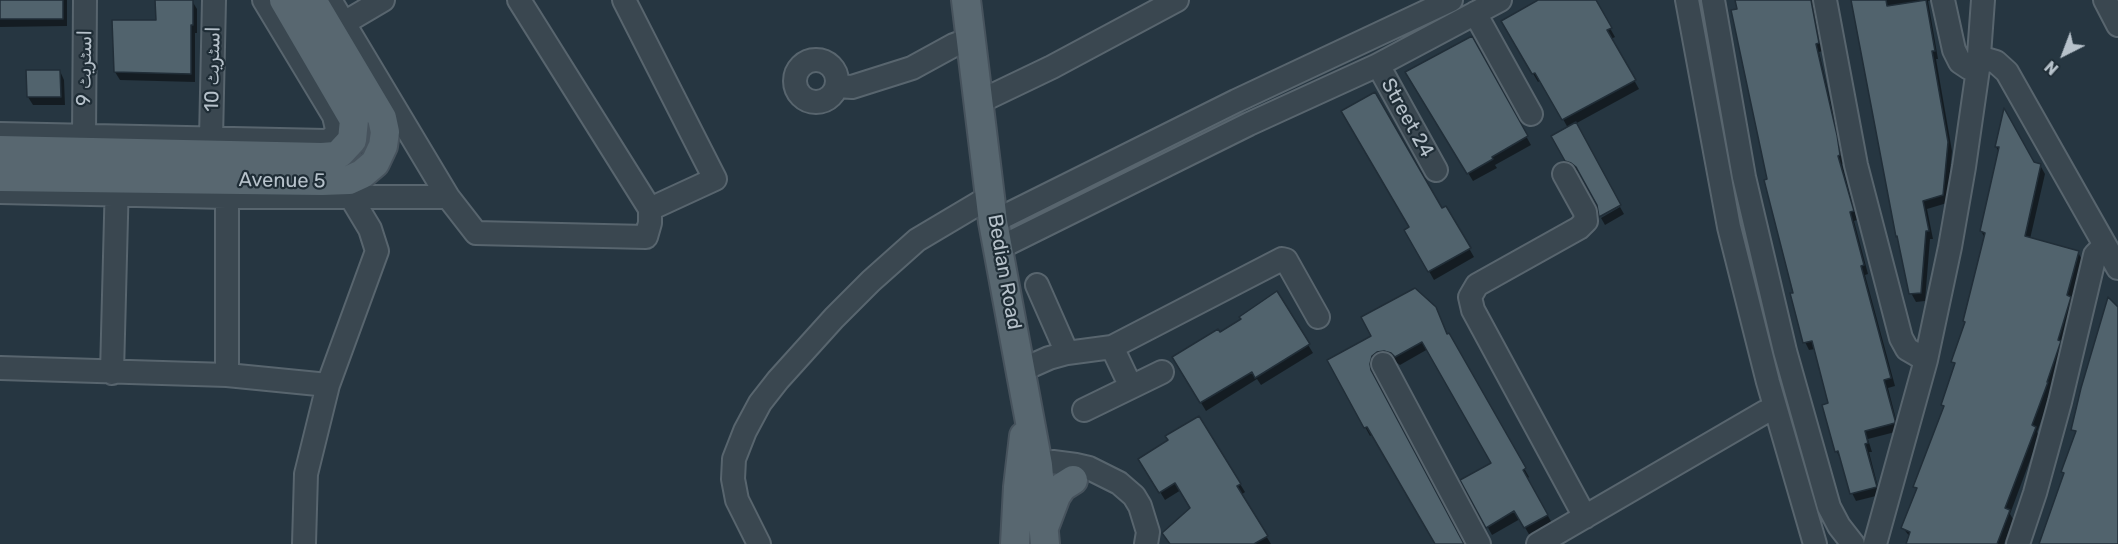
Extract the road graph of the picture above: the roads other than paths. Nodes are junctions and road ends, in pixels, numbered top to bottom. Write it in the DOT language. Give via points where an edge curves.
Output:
graph roads {
  1 [pos="85,0"];
  2 [pos="214,0"];
  3 [pos="264,0"];
  4 [pos="284,0"];
  5 [pos="312,0"];
  6 [pos="330,0"];
  7 [pos="383,0"];
  8 [pos="519,0"];
  9 [pos="624,0"];
  10 [pos="1177,0"];
  11 [pos="1500,0"];
  12 [pos="1675,0"];
  13 [pos="1687,0"];
  14 [pos="1713,0"];
  15 [pos="1825,0"];
  16 [pos="1943,0"];
  17 [pos="1983,0"];
  18 [pos="2105,0"];
  19 [pos="969,2"];
  20 [pos="1437,3"];
  21 [pos="1475,13"];
  22 [pos="344,23"];
  23 [pos="2118,26"];
  24 [pos="970,39"];
  25 [pos="1348,47"];
  26 [pos="1978,63"];
  27 [pos="1369,69"];
  28 [pos="837,86"];
  29 [pos="1236,101"];
  30 [pos="979,102"];
  31 [pos="386,107"];
  32 [pos="1531,114"];
  33 [pos="1249,124"];
  34 [pos="0,134"];
  35 [pos="84,136"];
  36 [pos="211,139"];
  37 [pos="0,150"];
  38 [pos="326,157"];
  39 [pos="1436,170"];
  40 [pos="1564,174"];
  41 [pos="0,177"];
  42 [pos="116,187"];
  43 [pos="346,189"];
  44 [pos="0,192"];
  45 [pos="227,197"];
  46 [pos="448,197"];
  47 [pos="650,209"];
  48 [pos="994,222"];
  49 [pos="2104,246"];
  50 [pos="2118,268"];
  51 [pos="1037,285"];
  52 [pos="1318,317"];
  53 [pos="1112,347"];
  54 [pos="1067,353"];
  55 [pos="1926,360"];
  56 [pos="1383,364"];
  57 [pos="0,368"];
  58 [pos="1022,370"];
  59 [pos="1162,372"];
  60 [pos="112,373"];
  61 [pos="226,375"];
  62 [pos="328,385"];
  63 [pos="1131,387"];
  64 [pos="1084,410"];
  65 [pos="1765,412"];
  66 [pos="1029,476"];
  67 [pos="1104,476"];
  68 [pos="1073,480"];
  69 [pos="1585,517"];
  70 [pos="1044,538"];
  71 [pos="304,544"];
  72 [pos="759,544"];
  73 [pos="1015,544"];
  74 [pos="1146,544"];
  75 [pos="1479,544"];
  76 [pos="1538,544"];
  77 [pos="1802,544"];
  78 [pos="1815,544"];
  79 [pos="1853,544"];
  80 [pos="1875,544"];
  81 [pos="2018,544"];
  1 -- 35 [label="street, اسٹریٹ 9"];
  2 -- 36 [label="street, اسٹریٹ 10"];
  3 -- 36 [label="street" via="334,116 334,137 315,142"];
  4 -- 38 [label="main road, Avenue 5" via="354,120 349,146"];
  5 -- 31 [label="main road, Avenue 5"];
  6 -- 22 [label="street"];
  7 -- 22 [label="street"];
  8 -- 47 [label="street"];
  9 -- 47 [label="street" via="715,179"];
  10 -- 30 [label="street"];
  11 -- 21 [label="street"];
  12 -- 65 [label="street" via="1719,239"];
  13 -- 78 [label="street" via="1729,227"];
  14 -- 79 [label="street" via="1744,177 1785,351 1829,507"];
  15 -- 55 [label="street" via="1856,165 1901,338 1907,348"];
  16 -- 26 [label="street" via="1960,62 1969,68"];
  17 -- 26 [label="street"];
  18 -- 23 [label="street"];
  19 -- 24 [label="main road, Bedian Road"];
  20 -- 25 [label="street"];
  21 -- 27 [label="street"];
  21 -- 32 [label="street"];
  22 -- 31 [label="street"];
  24 -- 28 [label="street" via="912,68 852,87"];
  24 -- 30 [label="main road, Bedian Road"];
  25 -- 27 [label="street, Street 24"];
  25 -- 29 [label="street"];
  26 -- 49 [label="street" via="1996,62 2007,72"];
  26 -- 55 [label="street" via="1962,179"];
  27 -- 33 [label="street"];
  27 -- 39 [label="street, Street 24"];
  29 -- 33 [label="street"];
  29 -- 48 [label="street"];
  30 -- 48 [label="main road, Bedian Road"];
  31 -- 43 [label="main road, Avenue 5" via="383,146 378,158"];
  31 -- 46 [label="street"];
  33 -- 48 [label="street"];
  34 -- 35 [label="street"];
  35 -- 36 [label="street"];
  37 -- 38 [label="main road, Avenue 5"];
  38 -- 43 [label="street"];
  40 -- 69 [label="street" via="1586,221 1477,285 1470,297 1478,320"];
  41 -- 42 [label="main road, Avenue 5"];
  42 -- 43 [label="main road, Avenue 5"];
  42 -- 44 [label="street"];
  42 -- 45 [label="street"];
  42 -- 60 [label="street"];
  43 -- 45 [label="street"];
  43 -- 46 [label="street"];
  43 -- 62 [label="street" via="370,229 377,250"];
  45 -- 61 [label="street"];
  46 -- 47 [label="street" via="476,233 645,237"];
  48 -- 58 [label="main road, Bedian Road"];
  48 -- 72 [label="street" via="917,240 834,318 760,403 734,459 733,479 737,500"];
  49 -- 50 [label="street"];
  49 -- 81 [label="street" via="2095,255 2060,402"];
  51 -- 54 [label="street"];
  52 -- 53 [label="street" via="1282,259"];
  53 -- 54 [label="street"];
  53 -- 63 [label="street"];
  54 -- 58 [label="street"];
  55 -- 80 [label="street"];
  56 -- 75 [label="street"];
  57 -- 60 [label="street"];
  58 -- 66 [label="main road, Bedian Road"];
  59 -- 63 [label="street"];
  60 -- 61 [label="street"];
  61 -- 62 [label="street"];
  62 -- 71 [label="street" via="306,474"];
  63 -- 64 [label="street"];
  65 -- 69 [label="street"];
  65 -- 77 [label="street"];
  66 -- 67 [label="street" via="1053,462 1089,468"];
  66 -- 68 [label="street"];
  66 -- 70 [label="main road, Bedian Road"];
  66 -- 73 [label="main road"];
  67 -- 68 [label="street"];
  67 -- 74 [label="street" via="1128,490 1140,506 1148,532"];
  68 -- 70 [label="main road" via="1056,496 1046,518"];
  69 -- 76 [label="street"];
}
